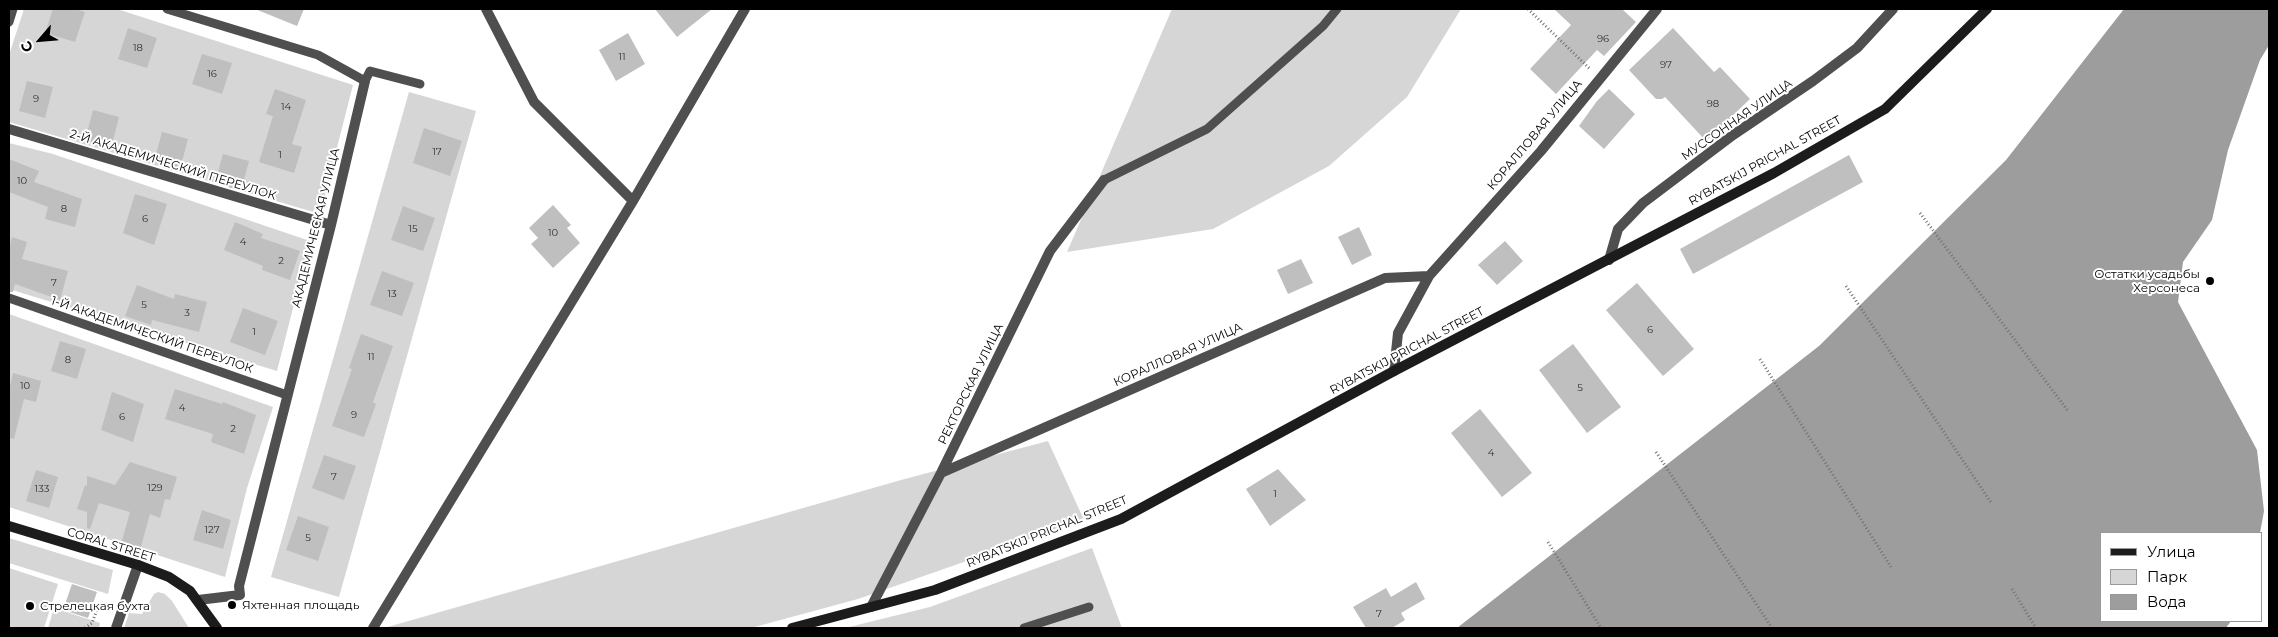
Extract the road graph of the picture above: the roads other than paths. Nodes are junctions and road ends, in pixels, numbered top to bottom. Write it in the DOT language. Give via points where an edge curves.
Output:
graph roads {
  1 [pos="13,9"];
  2 [pos="167,9"];
  3 [pos="486,9"];
  4 [pos="745,9"];
  5 [pos="1337,9"];
  6 [pos="1657,9"];
  7 [pos="1893,9"];
  8 [pos="1987,9"];
  9 [pos="737,14"];
  10 [pos="9,22"];
  11 [pos="365,81"];
  12 [pos="420,84"];
  13 [pos="9,129"];
  14 [pos="1104,180"];
  15 [pos="633,201"];
  16 [pos="331,226"];
  17 [pos="1608,260"];
  18 [pos="1429,276"];
  19 [pos="9,298"];
  20 [pos="1394,372"];
  21 [pos="287,395"];
  22 [pos="941,473"];
  23 [pos="9,526"];
  24 [pos="138,565"];
  25 [pos="198,600"];
  26 [pos="1090,607"];
  27 [pos="871,608"];
  28 [pos="116,628"];
  29 [pos="217,628"];
  30 [pos="374,628"];
  31 [pos="792,628"];
  32 [pos="1024,628"];
  1 -- 10 [label="lane"];
  2 -- 11 [label="lane" via="318,55"];
  3 -- 15 [label="street" via="534,102"];
  4 -- 9 [label="street"];
  5 -- 14 [label="lane" via="1323,26 1207,129"];
  6 -- 18 [label="street, КОРАЛЛОВАЯ УЛИЦА" via="1541,151"];
  7 -- 17 [label="street, МУССОННАЯ УЛИЦА" via="1857,48 1643,203 1618,230"];
  8 -- 17 [label="main road, RYBATSKIJ PRICHAL STREET" via="1885,109 1774,173"];
  9 -- 15 [label="street"];
  11 -- 12 [label="lane" via="370,71"];
  11 -- 16 [label="street, АКАДЕМИЧЕСКАЯ УЛИЦА"];
  13 -- 16 [label="street, 2-Й АКАДЕМИЧЕСКИЙ ПЕРЕУЛОК"];
  14 -- 22 [label="street, РЕКТОРСКАЯ УЛИЦА" via="1050,251"];
  15 -- 30 [label="street"];
  16 -- 21 [label="street, АКАДЕМИЧЕСКАЯ УЛИЦА"];
  17 -- 20 [label="main road, RYBATSKIJ PRICHAL STREET"];
  18 -- 20 [label="street, КОРАЛЛОВАЯ УЛИЦА" via="1398,333"];
  18 -- 22 [label="street, КОРАЛЛОВАЯ УЛИЦА" via="1385,278"];
  19 -- 21 [label="lane, 1-Й АКАДЕМИЧЕСКИЙ ПЕРЕУЛОК"];
  20 -- 27 [label="main road, RYBATSKIJ PRICHAL STREET" via="1121,519 935,590"];
  21 -- 25 [label="street, АКАДЕМИЧЕСКАЯ УЛИЦА" via="239,586 240,595"];
  22 -- 27 [label="street, РЕКТОРСКАЯ УЛИЦА"];
  23 -- 24 [label="main road, CORAL STREET"];
  24 -- 25 [label="main road, CORAL STREET" via="175,580"];
  24 -- 28 [label="street"];
  25 -- 29 [label="main road, CORAL STREET"];
  26 -- 32 [label="lane"];
  27 -- 31 [label="main road, RYBATSKIJ PRICHAL STREET"];
}
